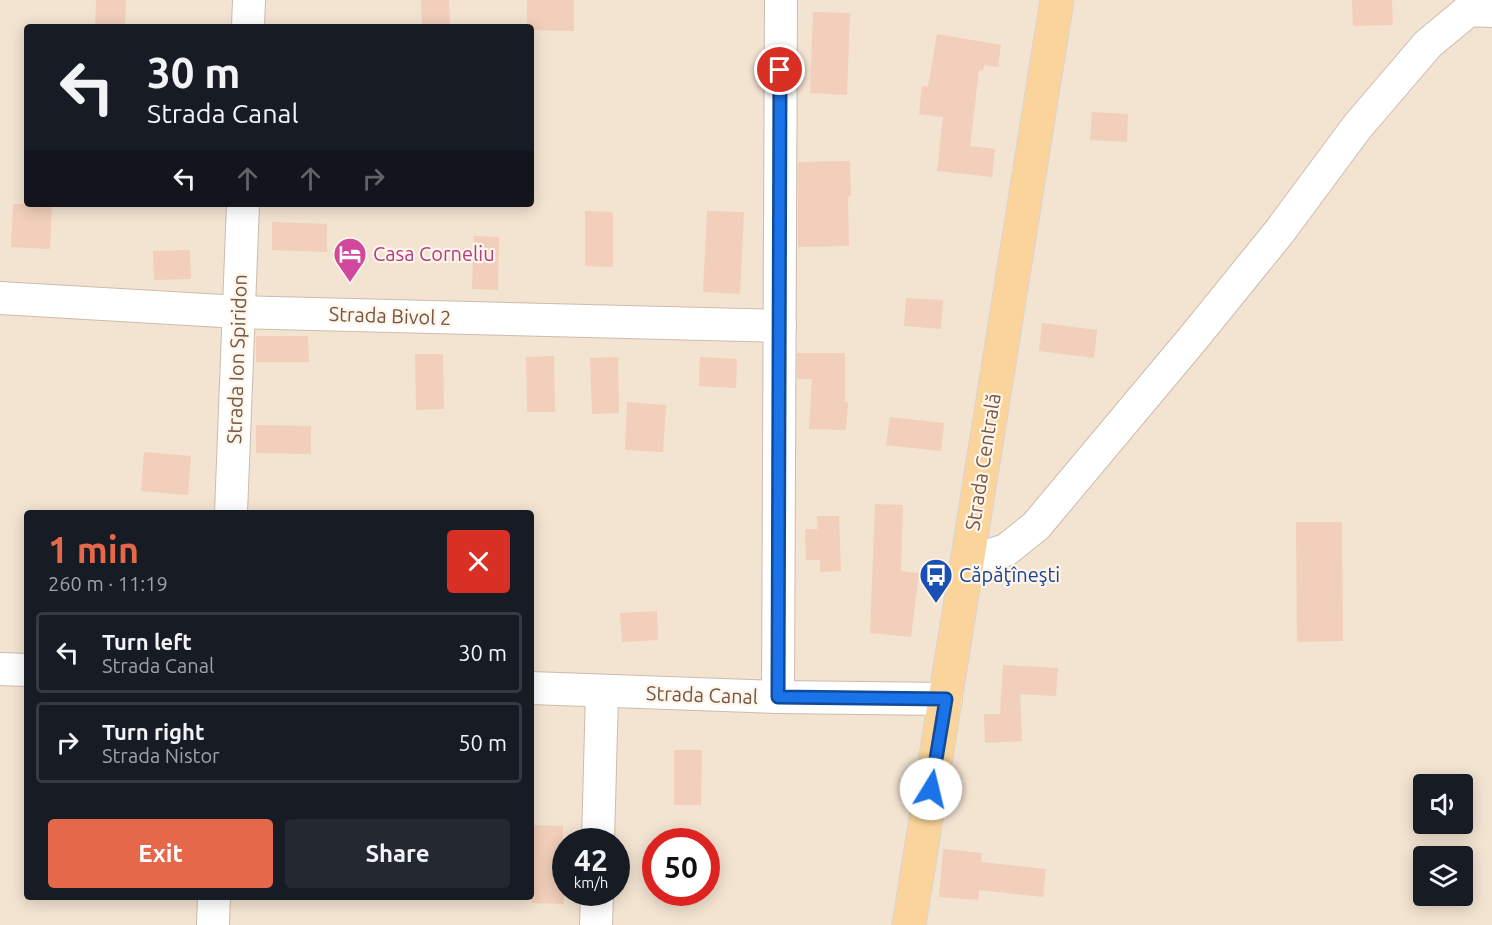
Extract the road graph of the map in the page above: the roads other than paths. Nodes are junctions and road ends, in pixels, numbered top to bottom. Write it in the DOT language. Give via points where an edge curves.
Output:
graph roads {
  1 [pos="249,0"];
  2 [pos="781,0"];
  3 [pos="1057,0"];
  4 [pos="1492,11"];
  5 [pos="248,24"];
  6 [pos="243,207"];
  7 [pos="0,298"];
  8 [pos="239,312"];
  9 [pos="780,327"];
  10 [pos="231,510"];
  11 [pos="967,562"];
  12 [pos="0,669"];
  13 [pos="24,670"];
  14 [pos="534,688"];
  15 [pos="602,692"];
  16 [pos="778,697"];
  17 [pos="946,699"];
  18 [pos="598,828"];
  19 [pos="214,900"];
  20 [pos="597,906"];
  21 [pos="213,925"];
  22 [pos="596,925"];
  23 [pos="909,925"];
  1 -- 5 [label="street"];
  2 -- 9 [label="street"];
  3 -- 11 [label="main road, Strada Centrală"];
  4 -- 11 [label="street" via="1469,10 1428,44 1357,127 1195,336 1036,526 1006,550"];
  6 -- 8 [label="street, Strada Ion Spiridon"];
  7 -- 8 [label="street, Strada Bivol 2"];
  8 -- 9 [label="street, Strada Bivol 2"];
  8 -- 10 [label="street, Strada Ion Spiridon"];
  9 -- 16 [label="street"];
  11 -- 17 [label="main road, Strada Centrală"];
  12 -- 13 [label="street"];
  14 -- 15 [label="street, Strada Canal"];
  15 -- 16 [label="street, Strada Canal"];
  15 -- 18 [label="street"];
  16 -- 17 [label="street, Strada Canal"];
  17 -- 23 [label="main road, Strada Centrală"];
  19 -- 21 [label="street"];
  20 -- 22 [label="street"];
}
